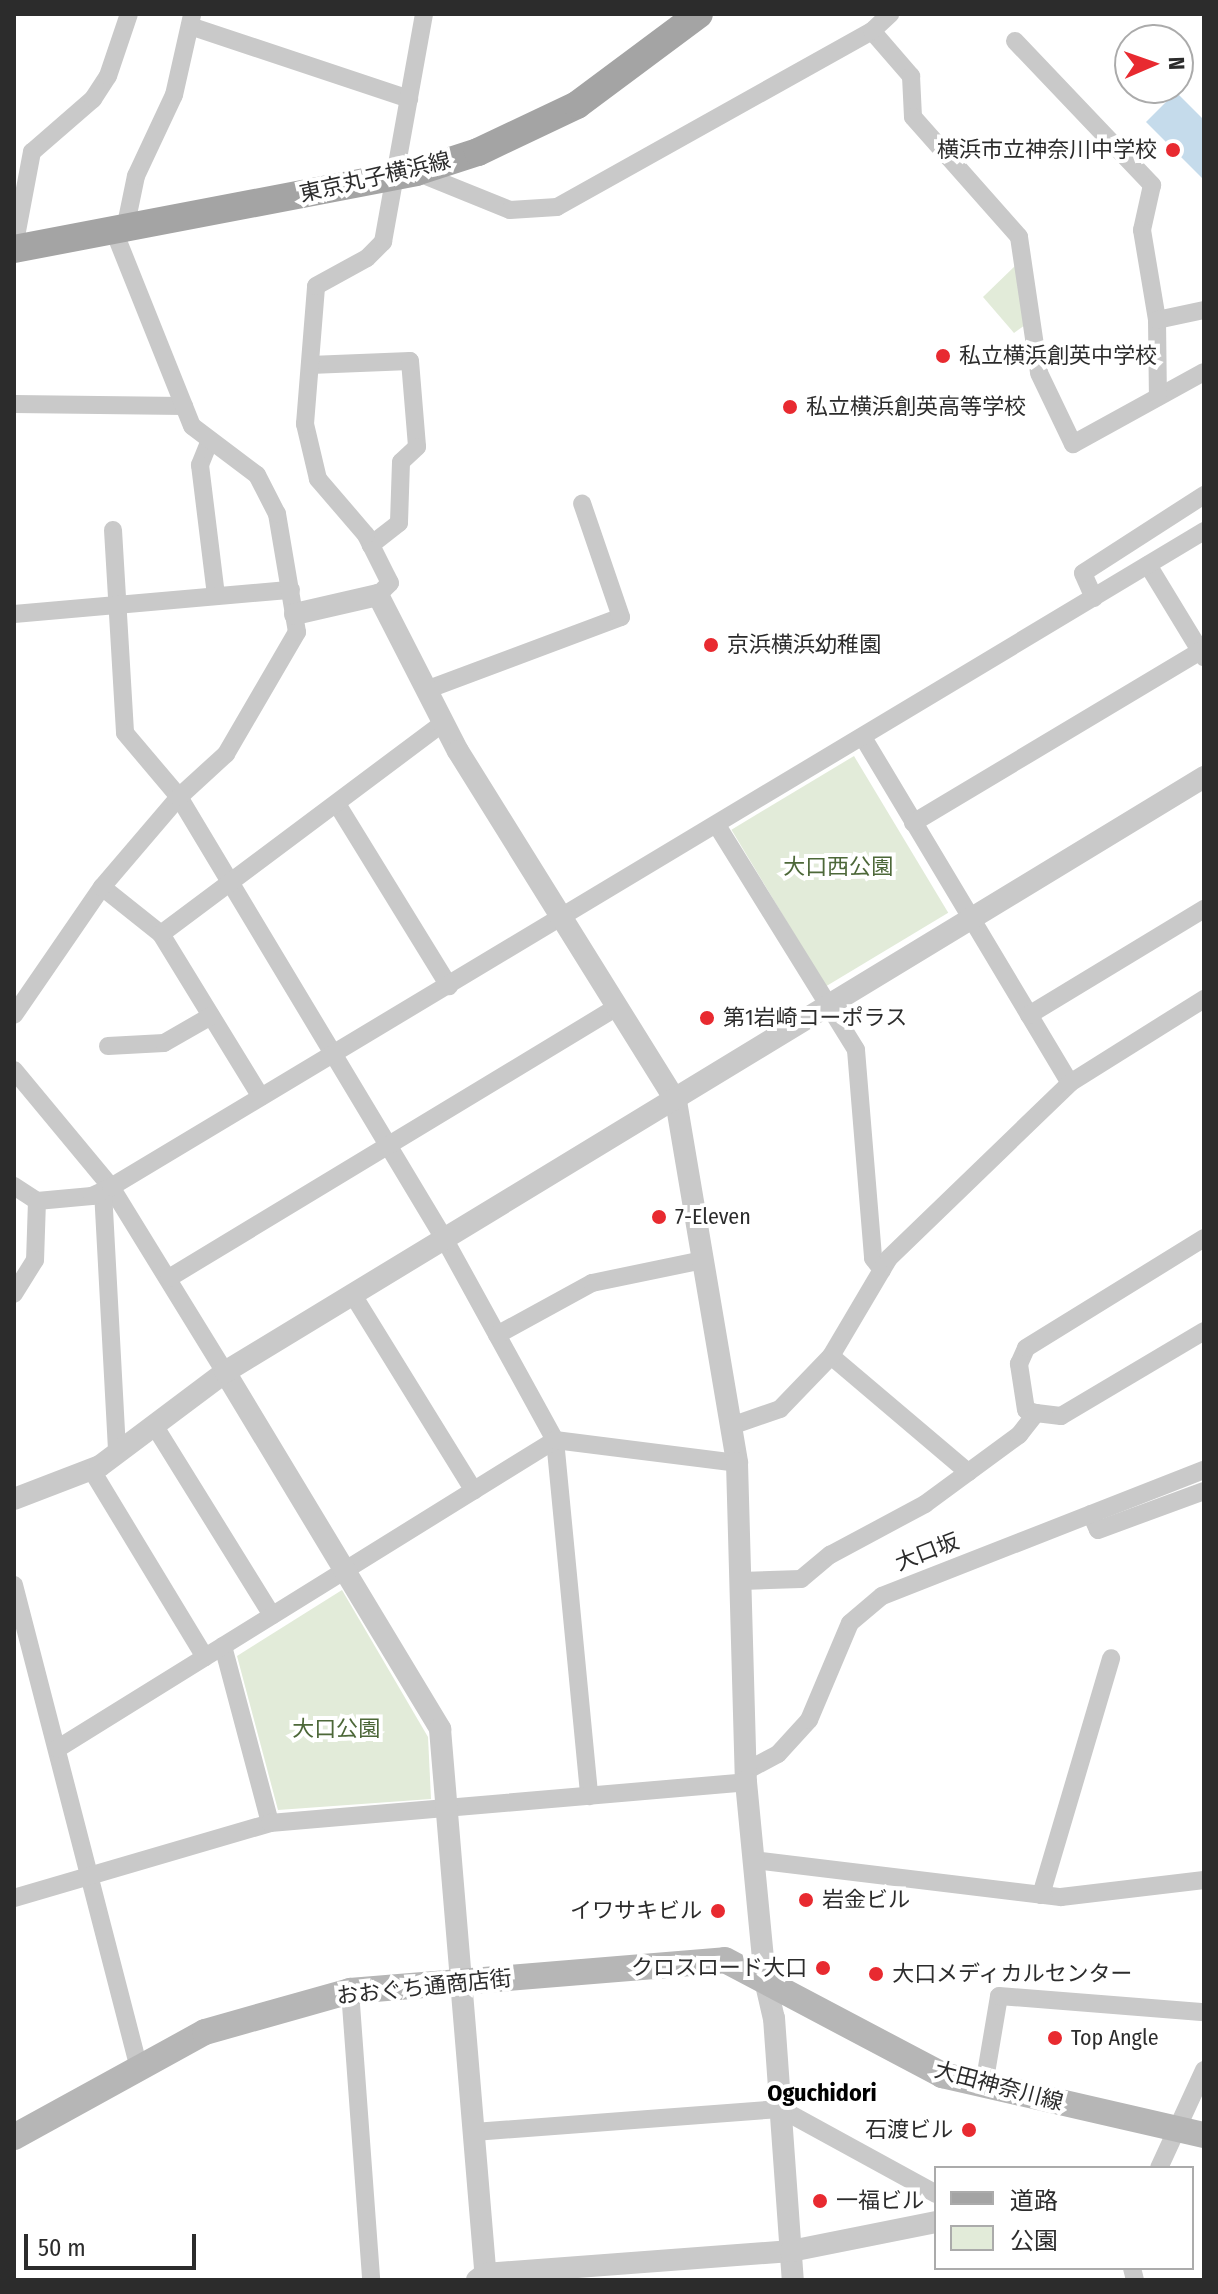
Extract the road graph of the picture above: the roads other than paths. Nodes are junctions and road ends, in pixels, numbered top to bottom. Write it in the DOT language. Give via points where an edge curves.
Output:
graph roads {
  1 [pos="129,14"];
  2 [pos="699,14"];
  3 [pos="890,14"];
  4 [pos="430,16"];
  5 [pos="192,20"];
  6 [pos="872,31"];
  7 [pos="1015,41"];
  8 [pos="409,99"];
  9 [pos="406,174"];
  10 [pos="119,230"];
  11 [pos="14,248"];
  12 [pos="1204,310"];
  13 [pos="1157,320"];
  14 [pos="310,365"];
  15 [pos="1204,372"];
  16 [pos="1158,397"];
  17 [pos="14,404"];
  18 [pos="184,406"];
  19 [pos="210,440"];
  20 [pos="1204,495"];
  21 [pos="582,503"];
  22 [pos="113,530"];
  23 [pos="1204,531"];
  24 [pos="371,545"];
  25 [pos="1148,565"];
  26 [pos="291,590"];
  27 [pos="378,595"];
  28 [pos="216,596"];
  29 [pos="1094,598"];
  30 [pos="119,604"];
  31 [pos="14,614"];
  32 [pos="295,614"];
  33 [pos="1202,654"];
  34 [pos="426,690"];
  35 [pos="443,723"];
  36 [pos="864,739"];
  37 [pos="1204,777"];
  38 [pos="179,797"];
  39 [pos="337,804"];
  40 [pos="913,823"];
  41 [pos="718,827"];
  42 [pos="231,884"];
  43 [pos="102,887"];
  44 [pos="1204,909"];
  45 [pos="971,919"];
  46 [pos="563,920"];
  47 [pos="161,934"];
  48 [pos="449,986"];
  49 [pos="1204,999"];
  50 [pos="828,1006"];
  51 [pos="617,1007"];
  52 [pos="14,1015"];
  53 [pos="1029,1015"];
  54 [pos="211,1016"];
  55 [pos="108,1046"];
  56 [pos="333,1054"];
  57 [pos="14,1070"];
  58 [pos="1070,1083"];
  59 [pos="261,1097"];
  60 [pos="676,1101"];
  61 [pos="388,1145"];
  62 [pos="14,1186"];
  63 [pos="107,1189"];
  64 [pos="37,1201"];
  65 [pos="1204,1238"];
  66 [pos="445,1240"];
  67 [pos="703,1260"];
  68 [pos="882,1270"];
  69 [pos="169,1278"];
  70 [pos="14,1294"];
  71 [pos="353,1295"];
  72 [pos="1204,1331"];
  73 [pos="497,1335"];
  74 [pos="831,1356"];
  75 [pos="225,1372"];
  76 [pos="1036,1413"];
  77 [pos="154,1425"];
  78 [pos="731,1426"];
  79 [pos="555,1440"];
  80 [pos="117,1453"];
  81 [pos="737,1463"];
  82 [pos="91,1469"];
  83 [pos="1204,1470"];
  84 [pos="968,1472"];
  85 [pos="474,1491"];
  86 [pos="1204,1491"];
  87 [pos="14,1499"];
  88 [pos="1091,1514"];
  89 [pos="344,1571"];
  90 [pos="741,1581"];
  91 [pos="14,1585"];
  92 [pos="272,1615"];
  93 [pos="223,1646"];
  94 [pos="22,1648"];
  95 [pos="205,1657"];
  96 [pos="1111,1658"];
  97 [pos="57,1749"];
  98 [pos="746,1776"];
  99 [pos="589,1796"];
  100 [pos="447,1809"];
  101 [pos="270,1823"];
  102 [pos="754,1860"];
  103 [pos="90,1876"];
  104 [pos="1204,1880"];
  105 [pos="1041,1895"];
  106 [pos="14,1898"];
  107 [pos="765,1980"];
  108 [pos="462,1981"];
  109 [pos="350,1991"];
  110 [pos="1204,2012"];
  111 [pos="139,2067"];
  112 [pos="1204,2070"];
  113 [pos="984,2085"];
  114 [pos="781,2109"];
  115 [pos="1177,2129"];
  116 [pos="474,2132"];
  117 [pos="1204,2135"];
  118 [pos="14,2137"];
  119 [pos="1160,2166"];
  120 [pos="934,2193"];
  121 [pos="934,2222"];
  122 [pos="791,2251"];
  123 [pos="483,2278"];
  124 [pos="371,2280"];
  125 [pos="793,2280"];
  1 -- 11 [label="street" via="108,76 93,99 32,152"];
  2 -- 9 [label="main road, 東京丸子横浜線" via="627,72 557,117 502,143"];
  3 -- 6 [label="street"];
  4 -- 8 [label="street"];
  5 -- 8 [label="street"];
  5 -- 10 [label="street" via="174,95 136,176"];
  6 -- 9 [label="street" via="557,207 510,210"];
  6 -- 16 [label="street" via="911,76 913,117 1019,237 1039,373 1073,444"];
  7 -- 13 [label="street" via="1152,185 1142,230"];
  8 -- 9 [label="street"];
  9 -- 10 [label="main road, 東京丸子横浜線"];
  9 -- 14 [label="street" via="383,242 367,258 316,286"];
  10 -- 11 [label="main road, 東京丸子横浜線"];
  10 -- 18 [label="street"];
  12 -- 13 [label="street"];
  13 -- 16 [label="street"];
  14 -- 24 [label="street" via="305,424 318,479"];
  14 -- 24 [label="street" via="410,361 417,447 401,462 399,523"];
  15 -- 16 [label="street"];
  17 -- 18 [label="street"];
  18 -- 19 [label="street" via="192,426"];
  19 -- 26 [label="street" via="257,475 277,514"];
  19 -- 28 [label="street" via="200,465"];
  20 -- 29 [label="street" via="1083,573"];
  21 -- 34 [label="street" via="621,617"];
  22 -- 30 [label="street"];
  23 -- 25 [label="street"];
  24 -- 27 [label="street" via="390,583"];
  25 -- 29 [label="street"];
  25 -- 33 [label="street"];
  26 -- 28 [label="street"];
  26 -- 32 [label="street"];
  27 -- 32 [label="street"];
  27 -- 34 [label="street"];
  28 -- 30 [label="street"];
  29 -- 36 [label="street"];
  30 -- 31 [label="street"];
  30 -- 38 [label="street" via="125,733"];
  32 -- 38 [label="street" via="297,632 226,754"];
  33 -- 40 [label="street"];
  34 -- 35 [label="street"];
  35 -- 39 [label="street"];
  35 -- 46 [label="street"];
  36 -- 40 [label="street"];
  36 -- 41 [label="street"];
  37 -- 45 [label="street"];
  38 -- 42 [label="street"];
  38 -- 43 [label="street"];
  39 -- 42 [label="street"];
  39 -- 48 [label="street"];
  40 -- 45 [label="street"];
  41 -- 46 [label="street"];
  41 -- 50 [label="street"];
  42 -- 47 [label="street"];
  42 -- 56 [label="street"];
  43 -- 47 [label="street"];
  43 -- 52 [label="street"];
  44 -- 53 [label="street"];
  45 -- 50 [label="street"];
  45 -- 53 [label="street"];
  46 -- 48 [label="street"];
  46 -- 51 [label="street"];
  47 -- 54 [label="street"];
  48 -- 56 [label="street"];
  49 -- 58 [label="street"];
  50 -- 60 [label="street"];
  50 -- 68 [label="street" via="856,1050 873,1258"];
  51 -- 60 [label="street"];
  51 -- 61 [label="street"];
  53 -- 58 [label="street"];
  54 -- 55 [label="street" via="164,1043"];
  54 -- 59 [label="street"];
  56 -- 59 [label="street"];
  56 -- 61 [label="street"];
  57 -- 63 [label="street"];
  58 -- 68 [label="street"];
  59 -- 63 [label="street"];
  60 -- 66 [label="street"];
  60 -- 67 [label="street"];
  61 -- 66 [label="street"];
  61 -- 69 [label="street"];
  62 -- 64 [label="street"];
  63 -- 64 [label="street"];
  63 -- 69 [label="street"];
  63 -- 80 [label="street"];
  64 -- 70 [label="street" via="35,1260"];
  65 -- 76 [label="street" via="1026,1348 1019,1364 1026,1410"];
  66 -- 71 [label="street"];
  66 -- 73 [label="street"];
  67 -- 73 [label="street" via="592,1283"];
  67 -- 78 [label="street"];
  68 -- 74 [label="street"];
  69 -- 75 [label="street"];
  71 -- 75 [label="street"];
  71 -- 85 [label="street"];
  72 -- 76 [label="street" via="1061,1416"];
  73 -- 79 [label="street"];
  74 -- 78 [label="street" via="780,1409"];
  74 -- 84 [label="street"];
  75 -- 77 [label="street"];
  75 -- 89 [label="street"];
  76 -- 84 [label="street" via="1019,1435"];
  77 -- 80 [label="street"];
  77 -- 92 [label="street"];
  78 -- 81 [label="street"];
  79 -- 81 [label="street"];
  79 -- 85 [label="street"];
  79 -- 99 [label="street"];
  80 -- 82 [label="street"];
  81 -- 90 [label="street"];
  82 -- 87 [label="street"];
  82 -- 95 [label="street"];
  83 -- 88 [label="street, 大口坂"];
  84 -- 90 [label="street" via="925,1504 830,1555 801,1579"];
  85 -- 89 [label="street"];
  86 -- 88 [label="street" via="1098,1530"];
  88 -- 98 [label="street, 大口坂" via="882,1596 862,1610 845,1632 809,1720 778,1754"];
  89 -- 92 [label="street"];
  89 -- 100 [label="street" via="440,1729"];
  90 -- 98 [label="street"];
  91 -- 94 [label="street"];
  92 -- 93 [label="street"];
  93 -- 95 [label="street"];
  93 -- 101 [label="street"];
  94 -- 97 [label="street"];
  95 -- 97 [label="street"];
  96 -- 105 [label="street"];
  97 -- 103 [label="street"];
  98 -- 99 [label="street"];
  98 -- 102 [label="street"];
  99 -- 100 [label="street"];
  100 -- 101 [label="street"];
  100 -- 108 [label="street"];
  101 -- 103 [label="street"];
  102 -- 105 [label="street"];
  102 -- 107 [label="street"];
  103 -- 106 [label="street"];
  103 -- 111 [label="street"];
  104 -- 105 [label="street"];
  107 -- 108 [label="main road, おおぐち通商店街" via="725,1960"];
  107 -- 113 [label="main road, 大田神奈川線" via="942,2075"];
  107 -- 114 [label="street" via="774,2018"];
  108 -- 109 [label="main road, おおぐち通商店街"];
  108 -- 116 [label="street"];
  109 -- 111 [label="main road, おおぐち通商店街" via="205,2032"];
  109 -- 124 [label="street"];
  110 -- 113 [label="street" via="999,1996"];
  111 -- 118 [label="main road, おおぐち通商店街"];
  112 -- 115 [label="street"];
  113 -- 115 [label="main road, 大田神奈川線"];
  114 -- 116 [label="street"];
  114 -- 120 [label="street"];
  114 -- 122 [label="street"];
  115 -- 117 [label="main road, 大田神奈川線"];
  115 -- 119 [label="street"];
  116 -- 123 [label="street"];
  121 -- 122 [label="street"];
  122 -- 123 [label="street"];
  122 -- 125 [label="street"];
}
